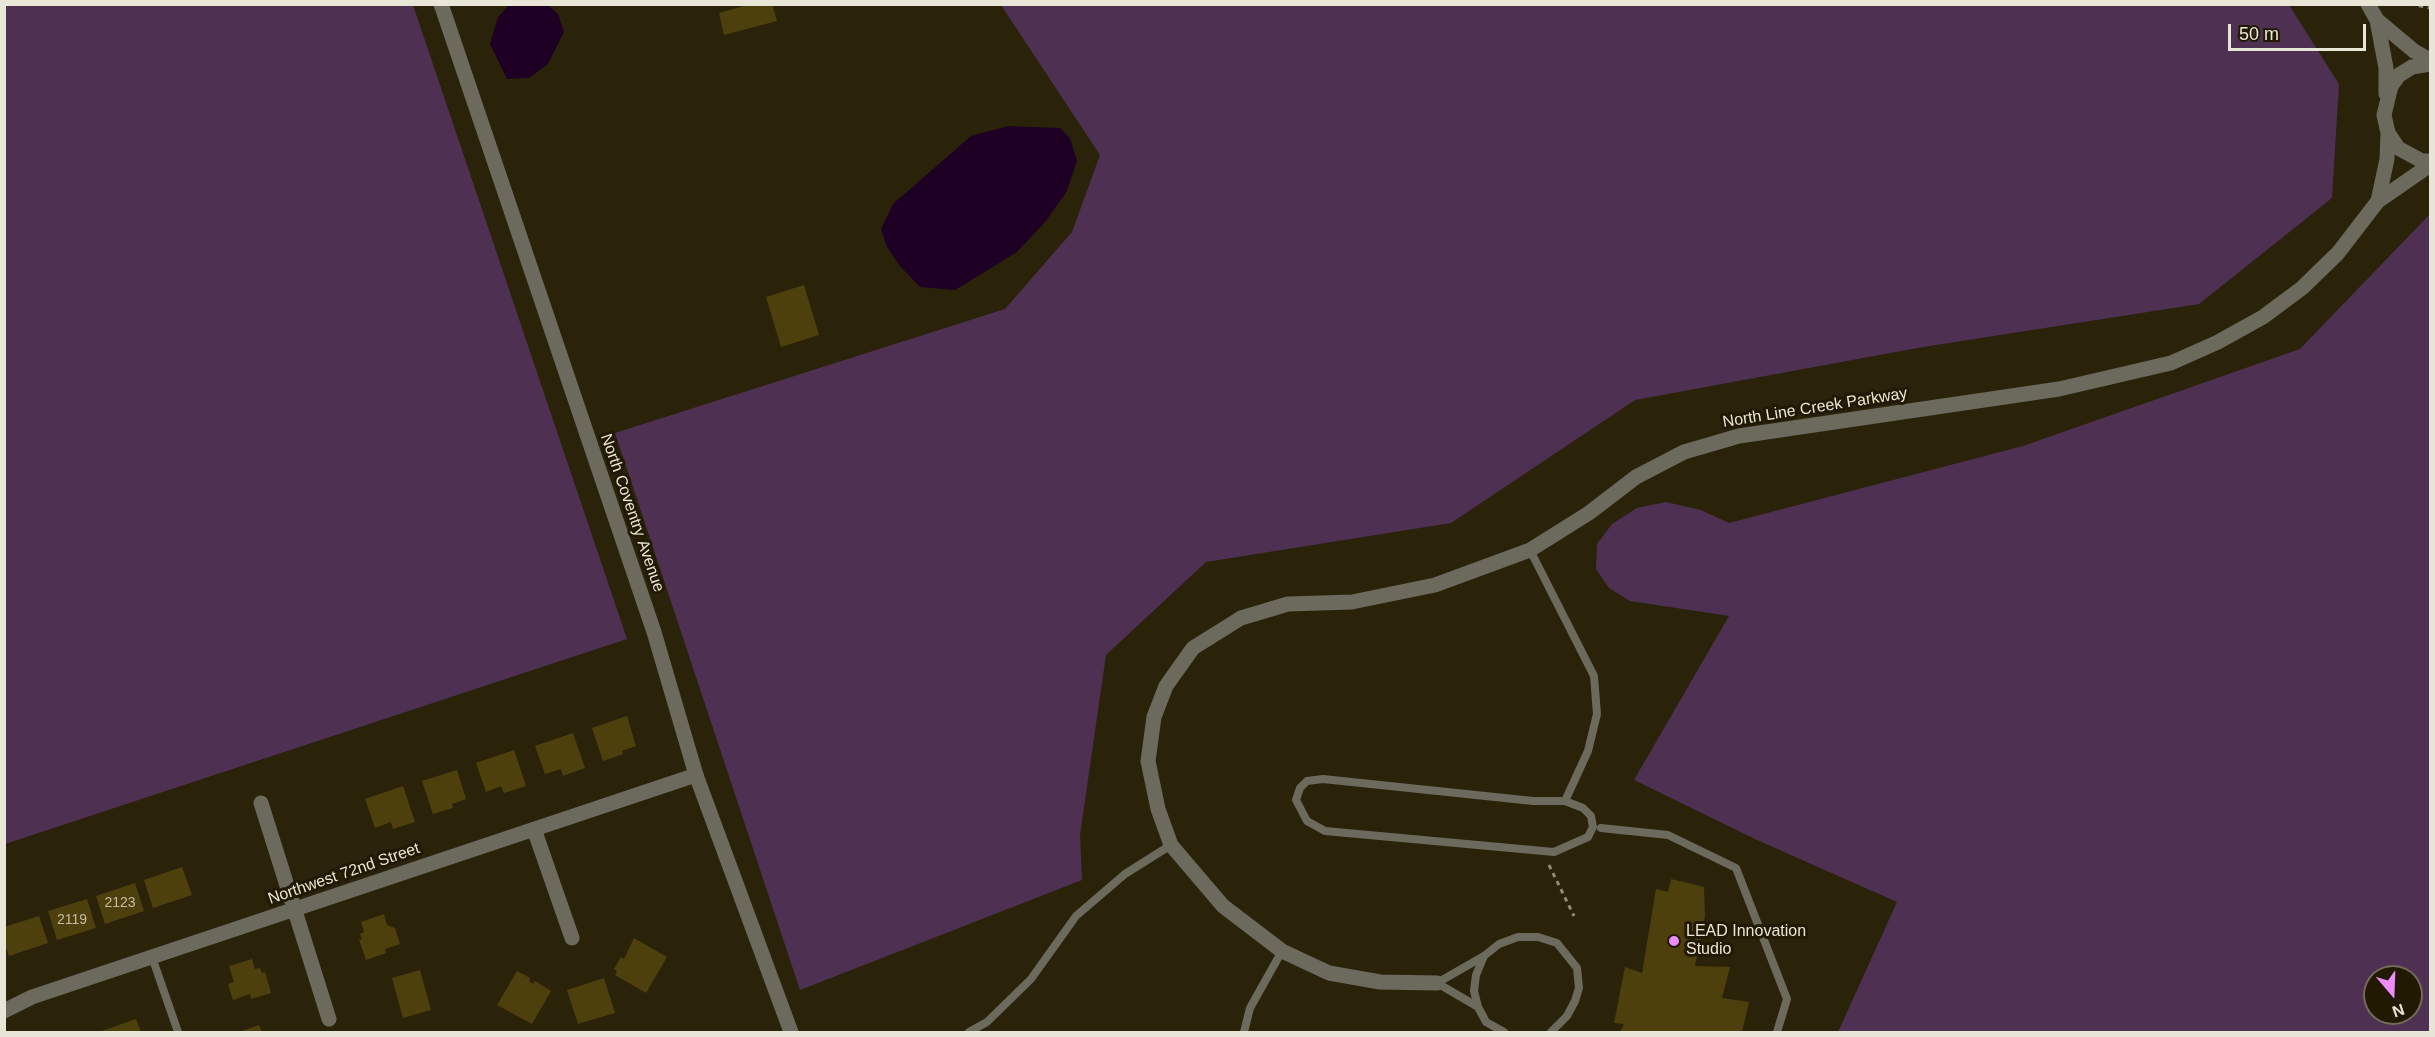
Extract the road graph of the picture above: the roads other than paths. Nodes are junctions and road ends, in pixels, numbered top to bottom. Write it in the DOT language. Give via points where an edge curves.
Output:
graph roads {
  1 [pos="441,4"];
  2 [pos="2368,4"];
  3 [pos="2377,20"];
  4 [pos="2430,60"];
  5 [pos="2430,64"];
  6 [pos="2386,102"];
  7 [pos="2388,133"];
  8 [pos="2430,163"];
  9 [pos="2378,201"];
  10 [pos="1530,550"];
  11 [pos="696,775"];
  12 [pos="1565,801"];
  13 [pos="261,803"];
  14 [pos="1601,828"];
  15 [pos="534,829"];
  16 [pos="1171,845"];
  17 [pos="293,910"];
  18 [pos="572,938"];
  19 [pos="1282,951"];
  20 [pos="1484,956"];
  21 [pos="152,957"];
  22 [pos="1437,983"];
  23 [pos="1478,1007"];
  24 [pos="4,1011"];
  25 [pos="329,1019"];
  26 [pos="178,1032"];
  27 [pos="791,1032"];
  28 [pos="969,1032"];
  29 [pos="1244,1032"];
  30 [pos="1504,1032"];
  31 [pos="1551,1032"];
  32 [pos="1777,1032"];
  1 -- 11 [label="street, North Coventry Avenue" via="654,633"];
  2 -- 3 [label="street, North Line Creek Parkway"];
  3 -- 4 [label="street, North Line Creek Parkway"];
  3 -- 6 [label="street, North Line Creek Parkway" via="2386,68"];
  5 -- 6 [label="street, North Line Creek Parkway" via="2412,67 2399,75"];
  6 -- 7 [label="street, North Line Creek Parkway"];
  7 -- 8 [label="street, North Line Creek Parkway" via="2398,148"];
  7 -- 9 [label="street, North Line Creek Parkway"];
  8 -- 9 [label="street, North Line Creek Parkway"];
  9 -- 10 [label="street, North Line Creek Parkway" via="2338,253 2302,288 2263,317 2171,363 2059,389 1739,436 1684,452 1636,477"];
  10 -- 12 [label="lane" via="1594,676 1597,714 1588,751"];
  10 -- 16 [label="street, North Line Creek Parkway" via="1435,585 1352,602 1288,604 1241,618 1193,648 1162,696 1154,717 1148,761 1158,809"];
  11 -- 15 [label="street, Northwest 72nd Street"];
  11 -- 27 [label="street, North Coventry Avenue"];
  12 -- 12 [label="lane" via="1533,801 1323,778 1307,782 1296,800 1307,821 1325,831 1554,852 1588,837 1593,827 1591,816 1583,808"];
  13 -- 17 [label="street"];
  14 -- 32 [label="lane" via="1668,835 1736,868 1787,999"];
  15 -- 17 [label="street, Northwest 72nd Street"];
  15 -- 18 [label="street"];
  16 -- 19 [label="street, North Line Creek Parkway" via="1223,906"];
  16 -- 28 [label="lane" via="1125,874 1076,916 1031,979 987,1022"];
  17 -- 21 [label="street, Northwest 72nd Street"];
  17 -- 25 [label="street"];
  19 -- 22 [label="street, North Line Creek Parkway" via="1329,973 1380,982"];
  19 -- 29 [label="lane" via="1250,1008"];
  20 -- 22 [label="lane"];
  20 -- 23 [label="lane" via="1475,983"];
  20 -- 31 [label="lane" via="1499,944 1518,937 1538,937 1557,943 1569,955 1577,968 1579,988 1567,1016"];
  21 -- 24 [label="street, Northwest 72nd Street" via="32,997"];
  21 -- 26 [label="lane"];
  22 -- 23 [label="lane"];
  23 -- 30 [label="lane" via="1486,1022"];
}
